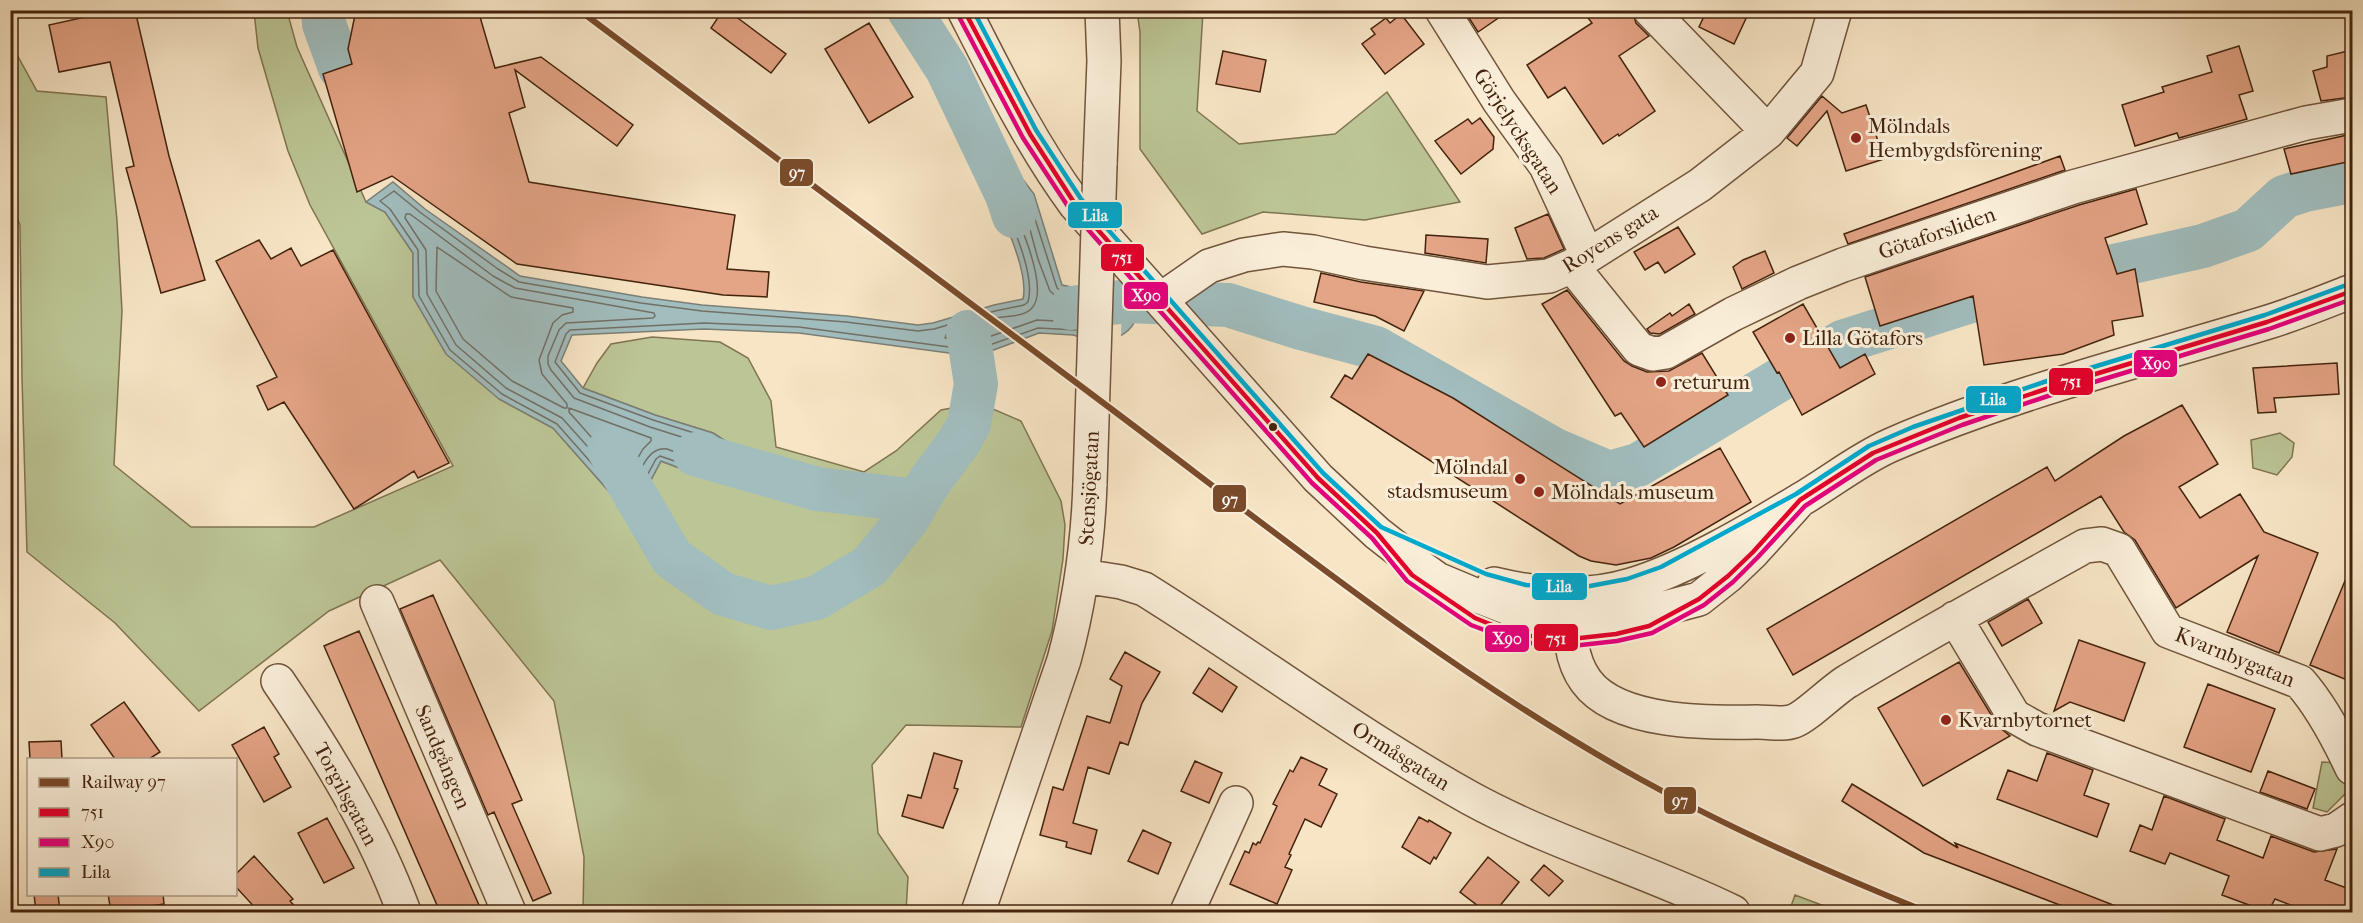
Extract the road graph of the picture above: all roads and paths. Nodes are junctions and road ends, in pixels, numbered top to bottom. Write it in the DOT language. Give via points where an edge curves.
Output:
graph roads {
  1 [pos="964,10"];
  2 [pos="1102,10"];
  3 [pos="1442,10"];
  4 [pos="1650,10"];
  5 [pos="1835,10"];
  6 [pos="2352,115"];
  7 [pos="1768,132"];
  8 [pos="1580,260"];
  9 [pos="2352,291"];
  10 [pos="1163,304"];
  11 [pos="1083,576"];
  12 [pos="377,602"];
  13 [pos="1570,609"];
  14 [pos="1955,618"];
  15 [pos="278,681"];
  16 [pos="2352,768"];
  17 [pos="1236,803"];
  18 [pos="2352,819"];
  19 [pos="404,912"];
  20 [pos="509,912"];
  21 [pos="978,912"];
  22 [pos="1187,912"];
  23 [pos="1733,912"];
  1 -- 10 [label="street" via="1055,177 1074,204"];
  2 -- 11 [label="street, Stensjögatan, bridge" via="1104,61 1090,483"];
  3 -- 8 [label="street, Görjelycksgatan" via="1499,101 1546,166"];
  4 -- 7 [label="street"];
  5 -- 7 [label="street, Royens gata" via="1817,73"];
  6 -- 8 [label="street, Götaforsliden" via="2306,123 2073,187 1898,247 1798,283 1660,353 1639,349"];
  7 -- 8 [label="street, Royens gata" via="1700,184"];
  8 -- 10 [label="street, Royens gata" via="1549,276 1487,282 1283,249 1218,263 1189,278"];
  9 -- 13 [label="street" via="2267,322 2046,389 1927,430 1873,453 1800,500 1664,574"];
  10 -- 13 [label="street" via="1318,478 1377,533 1483,581"];
  11 -- 21 [label="street, Stensjögatan" via="1064,660"];
  11 -- 23 [label="street, Ormåsgatan" via="1143,590 1471,799"];
  12 -- 20 [label="street, Sandgången"];
  13 -- 14 [label="street, Kvarnbygatan" via="1573,653 1586,681 1601,696 1665,719 1719,723 1794,721 1845,682"];
  14 -- 16 [label="street, Kvarnbygatan" via="2085,546 2102,544 2120,550 2168,631 2300,682 2339,740"];
  14 -- 18 [label="street" via="2014,717 2037,729 2320,834 2336,830"];
  15 -- 19 [label="street, Torgilsgatan" via="317,739 373,841"];
  17 -- 22 [label="street"];
}
